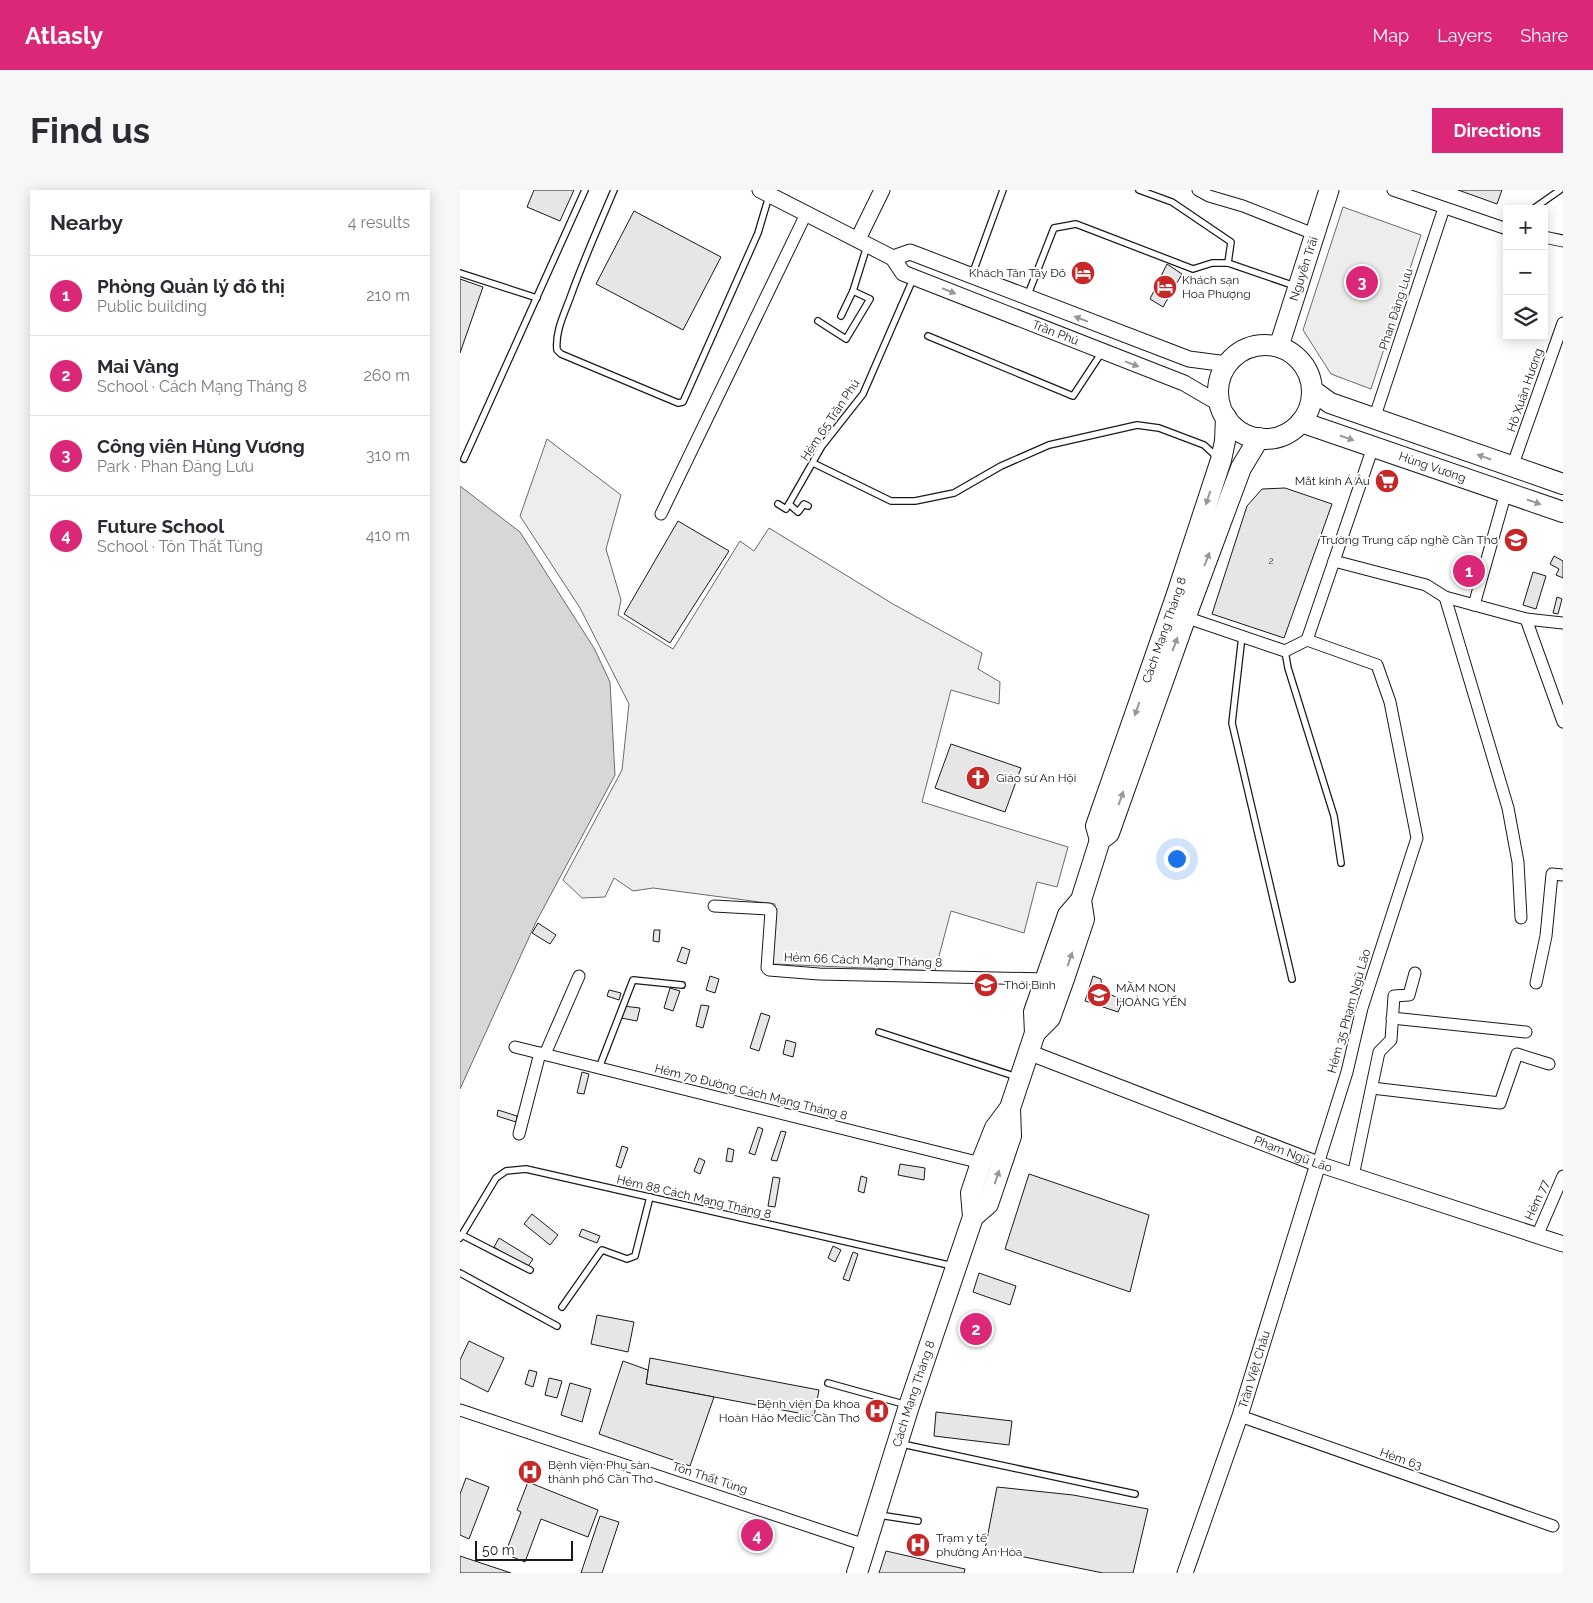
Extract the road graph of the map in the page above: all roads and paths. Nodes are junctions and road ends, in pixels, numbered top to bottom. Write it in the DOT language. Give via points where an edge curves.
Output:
graph roads {
  1 [pos="585,190"];
  2 [pos="614,190"];
  3 [pos="882,190"];
  4 [pos="1003,190"];
  5 [pos="1139,190"];
  6 [pos="1198,190"];
  7 [pos="1329,190"];
  8 [pos="1392,190"];
  9 [pos="1560,190"];
  10 [pos="771,193"];
  11 [pos="1538,205"];
  12 [pos="1444,208"];
  13 [pos="807,212"];
  14 [pos="1503,227"];
  15 [pos="1314,234"];
  16 [pos="1548,238"];
  17 [pos="1563,241"];
  18 [pos="863,242"];
  19 [pos="893,258"];
  20 [pos="1228,263"];
  21 [pos="460,273"];
  22 [pos="971,276"];
  23 [pos="914,277"];
  24 [pos="1297,286"];
  25 [pos="853,291"];
  26 [pos="537,298"];
  27 [pos="1026,298"];
  28 [pos="841,316"];
  29 [pos="818,321"];
  30 [pos="1563,324"];
  31 [pos="928,336"];
  32 [pos="1278,346"];
  33 [pos="1102,352"];
  34 [pos="1227,364"];
  35 [pos="1312,390"];
  36 [pos="1223,411"];
  37 [pos="1374,418"];
  38 [pos="1301,422"];
  39 [pos="1260,438"];
  40 [pos="1373,447"];
  41 [pos="464,459"];
  42 [pos="1221,460"];
  43 [pos="813,463"];
  44 [pos="1512,467"];
  45 [pos="1563,484"];
  46 [pos="1506,492"];
  47 [pos="778,504"];
  48 [pos="788,504"];
  49 [pos="808,506"];
  50 [pos="1563,512"];
  51 [pos="661,514"];
  52 [pos="1334,560"];
  53 [pos="1445,597"];
  54 [pos="1474,605"];
  55 [pos="1185,617"];
  56 [pos="1526,619"];
  57 [pos="1563,623"];
  58 [pos="1242,636"];
  59 [pos="1307,640"];
  60 [pos="1285,651"];
  61 [pos="1563,722"];
  62 [pos="1100,840"];
  63 [pos="1341,863"];
  64 [pos="1563,875"];
  65 [pos="1080,900"];
  66 [pos="714,906"];
  67 [pos="1521,918"];
  68 [pos="1415,973"];
  69 [pos="579,976"];
  70 [pos="1045,979"];
  71 [pos="1292,979"];
  72 [pos="1536,983"];
  73 [pos="682,985"];
  74 [pos="1392,1018"];
  75 [pos="880,1032"];
  76 [pos="1526,1032"];
  77 [pos="1035,1034"];
  78 [pos="515,1047"];
  79 [pos="1028,1052"];
  80 [pos="542,1054"];
  81 [pos="1549,1064"];
  82 [pos="599,1068"];
  83 [pos="1019,1078"];
  84 [pos="1372,1088"];
  85 [pos="1010,1108"];
  86 [pos="519,1134"];
  87 [pos="981,1163"];
  88 [pos="1318,1164"];
  89 [pos="1353,1176"];
  90 [pos="1563,1176"];
  91 [pos="650,1197"];
  92 [pos="973,1217"];
  93 [pos="461,1236"];
  94 [pos="1537,1236"];
  95 [pos="1563,1244"];
  96 [pos="956,1266"];
  97 [pos="530,1270"];
  98 [pos="460,1273"];
  99 [pos="562,1307"];
  100 [pos="558,1326"];
  101 [pos="828,1383"];
  102 [pos="909,1406"];
  103 [pos="460,1410"];
  104 [pos="1240,1416"];
  105 [pos="897,1444"];
  106 [pos="1135,1494"];
  107 [pos="875,1515"];
  108 [pos="918,1521"];
  109 [pos="1553,1526"];
  110 [pos="865,1545"];
  111 [pos="857,1573"];
  112 [pos="1185,1573"];
  1 -- 26 [label="lane"];
  2 -- 10 [label="lane" via="558,329 557,350 678,403 683,402 758,233"];
  3 -- 18 [label="street"];
  4 -- 22 [label="lane"];
  5 -- 20 [label="lane" via="1172,202 1231,242"];
  6 -- 15 [label="street"];
  7 -- 15 [label="main road, Nguyễn Trãi"];
  8 -- 12 [label="street"];
  9 -- 11 [label="lane"];
  10 -- 13 [label="street, Trần Phú"];
  12 -- 14 [label="street"];
  12 -- 37 [label="street, Phan Đăng Lưu"];
  13 -- 18 [label="street, Trần Phú"];
  13 -- 51 [label="street"];
  15 -- 24 [label="main road, Nguyễn Trãi"];
  16 -- 17 [label="street"];
  18 -- 19 [label="street, Trần Phú"];
  18 -- 25 [label="lane"];
  19 -- 22 [label="street, Trần Phú" via="910,252"];
  19 -- 23 [label="street, Trần Phú" via="903,273"];
  20 -- 24 [label="lane"];
  20 -- 27 [label="lane" via="1212,263 1193,269 1076,224 1054,228"];
  21 -- 26 [label="lane"];
  22 -- 27 [label="street, Trần Phú"];
  23 -- 33 [label="street, Trần Phú, one-way"];
  23 -- 43 [label="lane, Hẻm 65 Trần Phú" via="863,394 822,446"];
  24 -- 32 [label="main road, Nguyễn Trãi"];
  25 -- 28 [label="lane"];
  25 -- 29 [label="lane" via="870,299 846,339"];
  26 -- 41 [label="lane"];
  34 -- 27 [label="street, Trần Phú, one-way" via="1189,359"];
  30 -- 44 [label="street, Hồ Xuân Hương"];
  31 -- 33 [label="lane" via="1073,396"];
  32 -- 34 [label="highway" via="1250,347"];
  32 -- 35 [label="highway" via="1302,363 1310,375"];
  33 -- 36 [label="street, Trần Phú, one-way" via="1184,383"];
  34 -- 36 [label="highway" via="1220,377"];
  35 -- 37 [label="highway" via="1330,403"];
  35 -- 38 [label="highway" via="1312,401"];
  36 -- 39 [label="highway" via="1242,432"];
  36 -- 42 [label="highway, Cách Mạng Tháng 8" via="1225,441"];
  44 -- 37 [label="highway, one-way"];
  38 -- 39 [label="highway" via="1282,436"];
  38 -- 40 [label="highway, Hùng Vương, one-way"];
  55 -- 39 [label="highway, Cách Mạng Tháng 8, one-way" via="1241,468"];
  40 -- 46 [label="highway, Hùng Vương"];
  40 -- 52 [label="street"];
  42 -- 43 [label="lane" via="1204,445 1159,428 1137,425 1049,445 954,492 915,501 891,501"];
  42 -- 62 [label="highway, Cách Mạng Tháng 8, one-way" via="1096,826"];
  43 -- 48 [label="lane, Hẻm 65 Trần Phú"];
  44 -- 45 [label="highway"];
  46 -- 50 [label="highway, Hùng Vương, one-way"];
  46 -- 54 [label="street"];
  47 -- 48 [label="lane" via="786,509"];
  48 -- 49 [label="lane" via="798,512 804,504"];
  52 -- 53 [label="street" via="1426,585"];
  52 -- 59 [label="street"];
  53 -- 54 [label="street"];
  53 -- 67 [label="street" via="1508,808 1518,862"];
  54 -- 56 [label="street"];
  55 -- 58 [label="street"];
  62 -- 55 [label="highway, Cách Mạng Tháng 8, one-way" via="1109,833"];
  56 -- 57 [label="street"];
  56 -- 61 [label="street"];
  58 -- 60 [label="street"];
  58 -- 71 [label="lane" via="1232,723"];
  59 -- 60 [label="street"];
  59 -- 88 [label="street, Hẻm 35 Phạm Ngũ Lão" via="1376,665 1390,702 1417,838 1362,1008"];
  60 -- 63 [label="lane" via="1334,816"];
  62 -- 65 [label="highway, Cách Mạng Tháng 8"];
  64 -- 72 [label="street" via="1552,874 1546,936"];
  65 -- 70 [label="highway, Cách Mạng Tháng 8" via="1068,915"];
  77 -- 65 [label="highway, Cách Mạng Tháng 8, one-way" via="1050,1018 1084,919"];
  66 -- 70 [label="street, Hẻm 66 Cách Mạng Tháng 8" via="771,911 769,970"];
  68 -- 74 [label="street" via="1409,995 1394,996"];
  69 -- 80 [label="street"];
  70 -- 77 [label="highway, Cách Mạng Tháng 8" via="1034,1012"];
  73 -- 82 [label="lane" via="633,980"];
  74 -- 76 [label="street"];
  74 -- 84 [label="street" via="1391,1040 1379,1052"];
  75 -- 83 [label="lane"];
  77 -- 79 [label="highway, Cách Mạng Tháng 8"];
  78 -- 80 [label="street, Hẻm 70 Đường Cách Mạng Tháng 8"];
  79 -- 83 [label="highway, Cách Mạng Tháng 8"];
  79 -- 88 [label="street, Phạm Ngũ Lão"];
  80 -- 82 [label="street, Hẻm 70 Đường Cách Mạng Tháng 8"];
  80 -- 86 [label="street"];
  81 -- 84 [label="street" via="1517,1054 1500,1103"];
  82 -- 87 [label="street, Hẻm 70 Đường Cách Mạng Tháng 8"];
  83 -- 85 [label="highway, Cách Mạng Tháng 8"];
  84 -- 89 [label="street"];
  85 -- 87 [label="highway, Cách Mạng Tháng 8" via="995,1128"];
  92 -- 85 [label="highway, Cách Mạng Tháng 8, one-way" via="988,1204 1011,1136"];
  87 -- 92 [label="highway, Cách Mạng Tháng 8" via="971,1193"];
  88 -- 89 [label="street, Phạm Ngũ Lão"];
  88 -- 104 [label="street, Trần Việt Châu"];
  89 -- 94 [label="street, Phạm Ngũ Lão"];
  90 -- 94 [label="street, Hẻm 77"];
  91 -- 93 [label="lane, Hẻm 88 Cách Mạng Tháng 8" via="526,1169 506,1170 496,1178"];
  91 -- 96 [label="lane, Hẻm 88 Cách Mạng Tháng 8"];
  91 -- 99 [label="lane" via="635,1256 627,1259 602,1250"];
  92 -- 96 [label="highway, Cách Mạng Tháng 8"];
  93 -- 97 [label="lane"];
  94 -- 95 [label="street, Phạm Ngũ Lão"];
  96 -- 102 [label="highway, Cách Mạng Tháng 8"];
  98 -- 100 [label="lane"];
  101 -- 102 [label="lane"];
  102 -- 105 [label="highway, Cách Mạng Tháng 8"];
  103 -- 110 [label="street, Tôn Thất Tùng"];
  104 -- 109 [label="street, Hèm 63"];
  104 -- 112 [label="street, Trần Việt Châu"];
  105 -- 106 [label="lane"];
  105 -- 107 [label="highway, Cách Mạng Tháng 8"];
  107 -- 108 [label="lane"];
  107 -- 110 [label="highway, Cách Mạng Tháng 8"];
  110 -- 111 [label="highway, Cách Mạng Tháng 8"];
}
